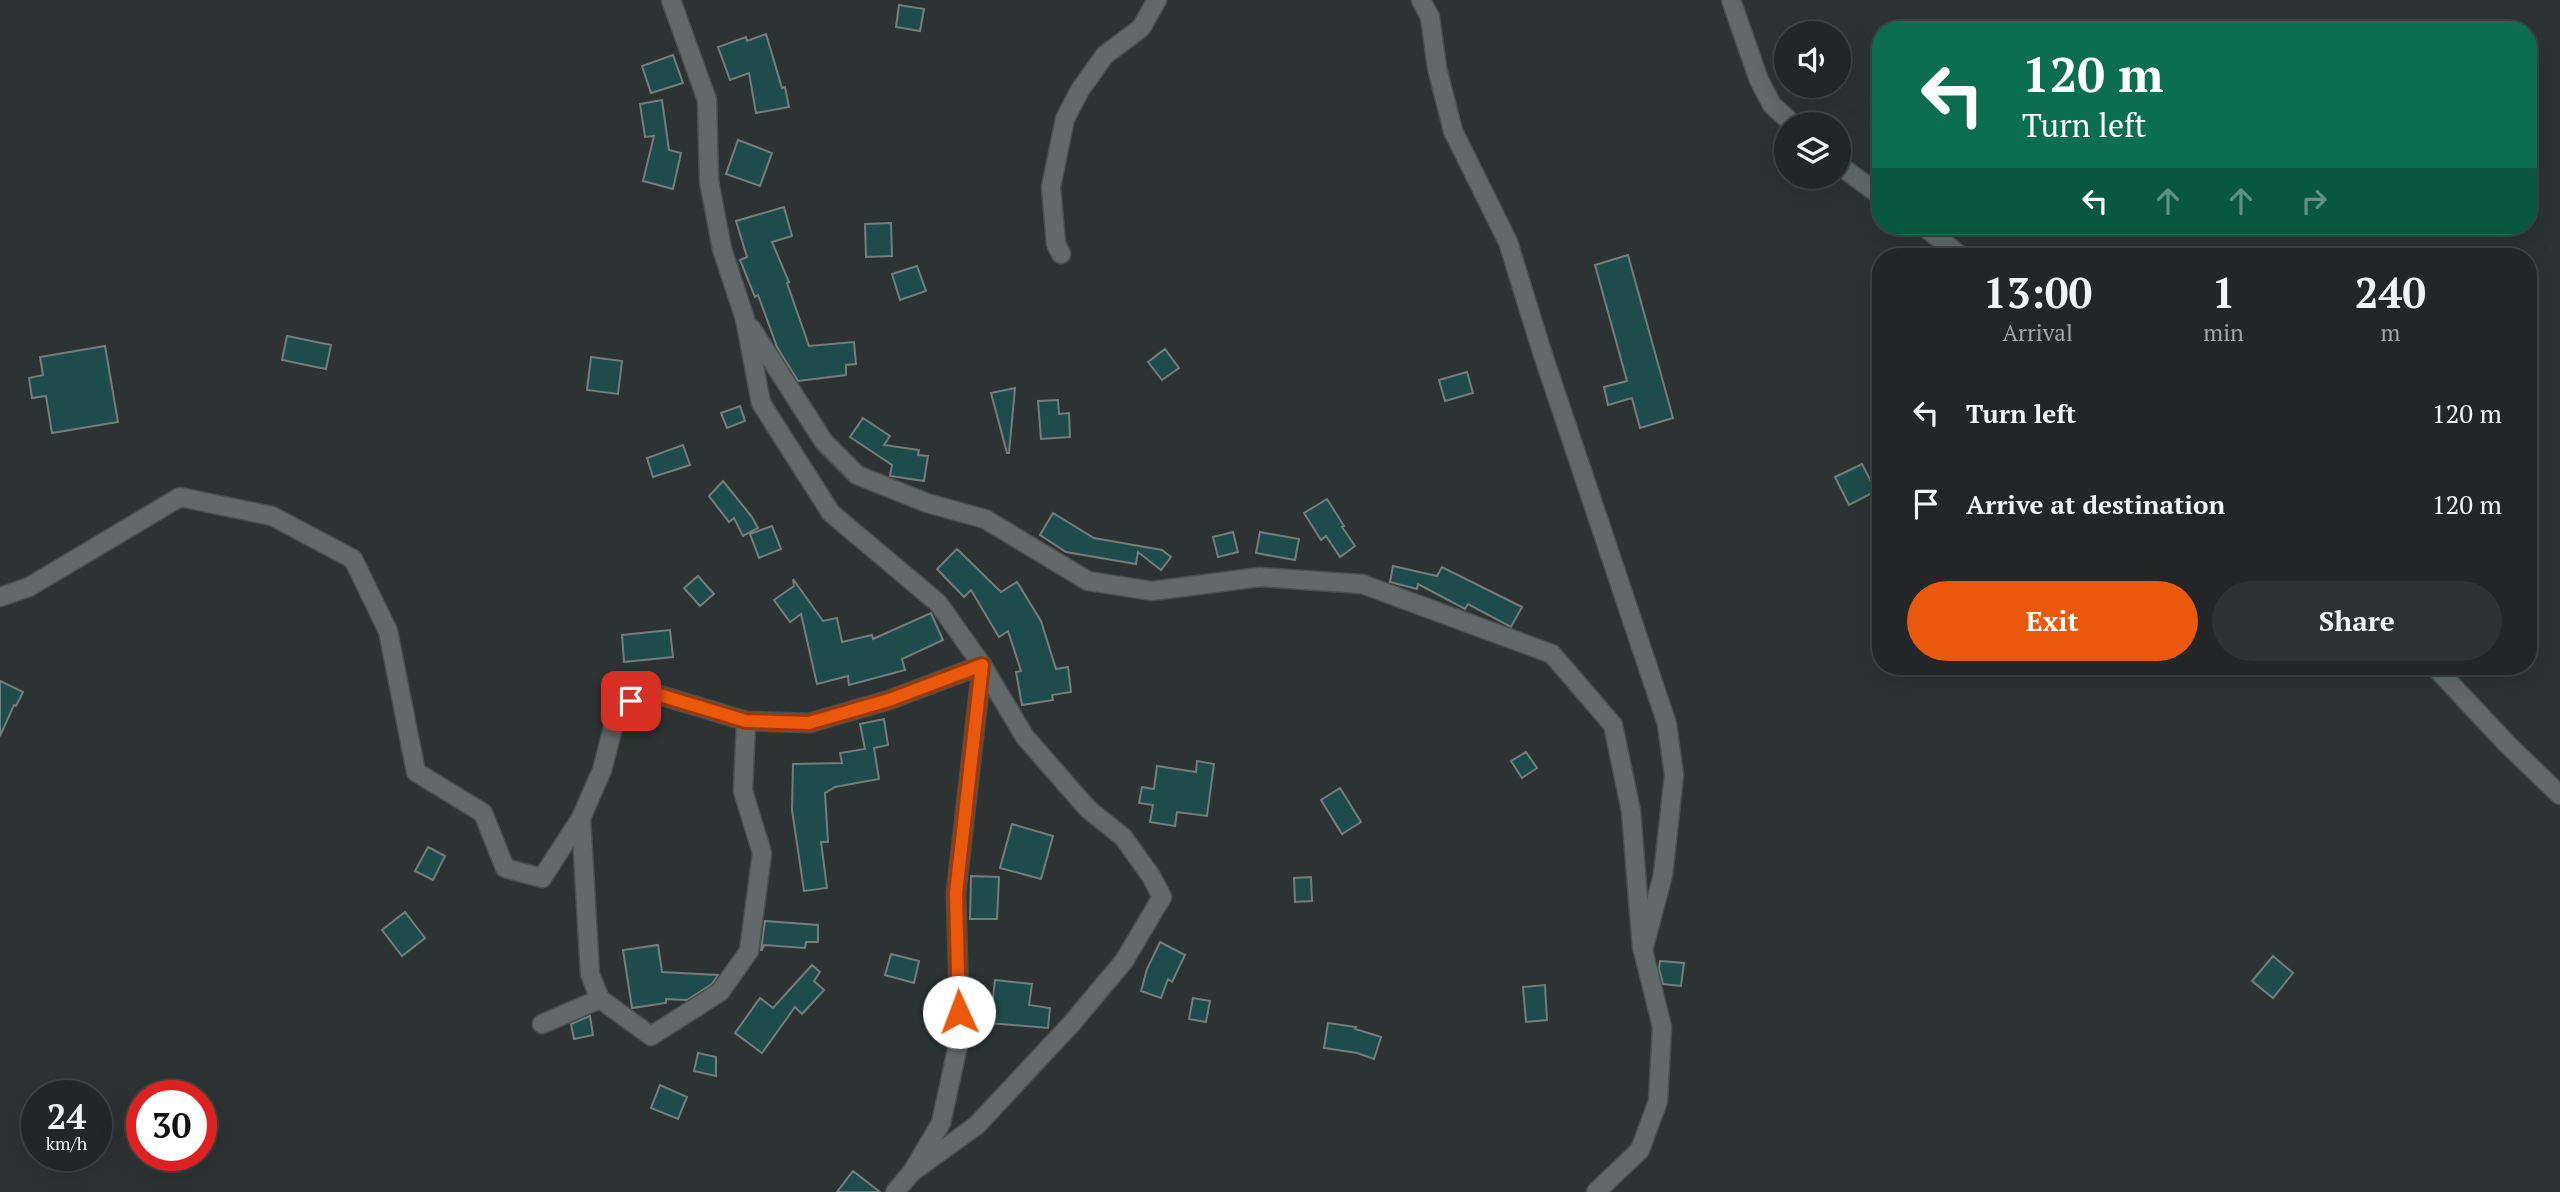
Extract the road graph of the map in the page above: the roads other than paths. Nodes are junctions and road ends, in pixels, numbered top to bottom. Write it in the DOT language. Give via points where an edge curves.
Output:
graph roads {
  1 [pos="671,0"];
  2 [pos="1157,0"];
  3 [pos="1421,0"];
  4 [pos="1731,0"];
  5 [pos="1780,112"];
  6 [pos="1851,174"];
  7 [pos="1872,189"];
  8 [pos="1934,235"];
  9 [pos="1951,248"];
  10 [pos="1060,254"];
  11 [pos="746,319"];
  12 [pos="0,597"];
  13 [pos="982,665"];
  14 [pos="2442,675"];
  15 [pos="746,721"];
  16 [pos="2560,795"];
  17 [pos="581,818"];
  18 [pos="1643,950"];
  19 [pos="600,999"];
  20 [pos="542,1024"];
  21 [pos="912,1172"];
  22 [pos="895,1192"];
  23 [pos="1596,1192"];
  1 -- 11 [label="street" via="708,100 709,181 722,249"];
  2 -- 10 [label="street" via="1141,29 1105,55 1065,119 1051,187"];
  3 -- 18 [label="street" via="1430,17 1453,131 1508,242 1667,724 1674,775 1663,875"];
  4 -- 5 [label="street" via="1759,80"];
  6 -- 7 [label="street"];
  8 -- 9 [label="street"];
  11 -- 13 [label="street" via="761,403 831,513 938,603"];
  11 -- 18 [label="street" via="824,442 857,475 927,503 985,519 1088,581 1152,591 1260,577 1362,584 1552,654 1613,725 1631,811"];
  12 -- 17 [label="street" via="29,587 180,497 272,516 353,559 388,631 416,772 483,813 505,868 542,878"];
  13 -- 15 [label="street" via="889,700 809,723"];
  13 -- 21 [label="street" via="956,893 960,1036 941,1123"];
  13 -- 21 [label="street" via="1025,737 1088,809 1123,837 1162,897 1124,961 1072,1023 977,1125"];
  14 -- 16 [label="street"];
  15 -- 17 [label="street" via="646,691 617,712 602,771"];
  15 -- 19 [label="street" via="743,791 762,853 749,951 720,992 651,1036"];
  17 -- 19 [label="street" via="590,974"];
  18 -- 23 [label="street" via="1662,1027 1658,1101 1640,1150"];
  19 -- 20 [label="street"];
  21 -- 22 [label="street"];
}
